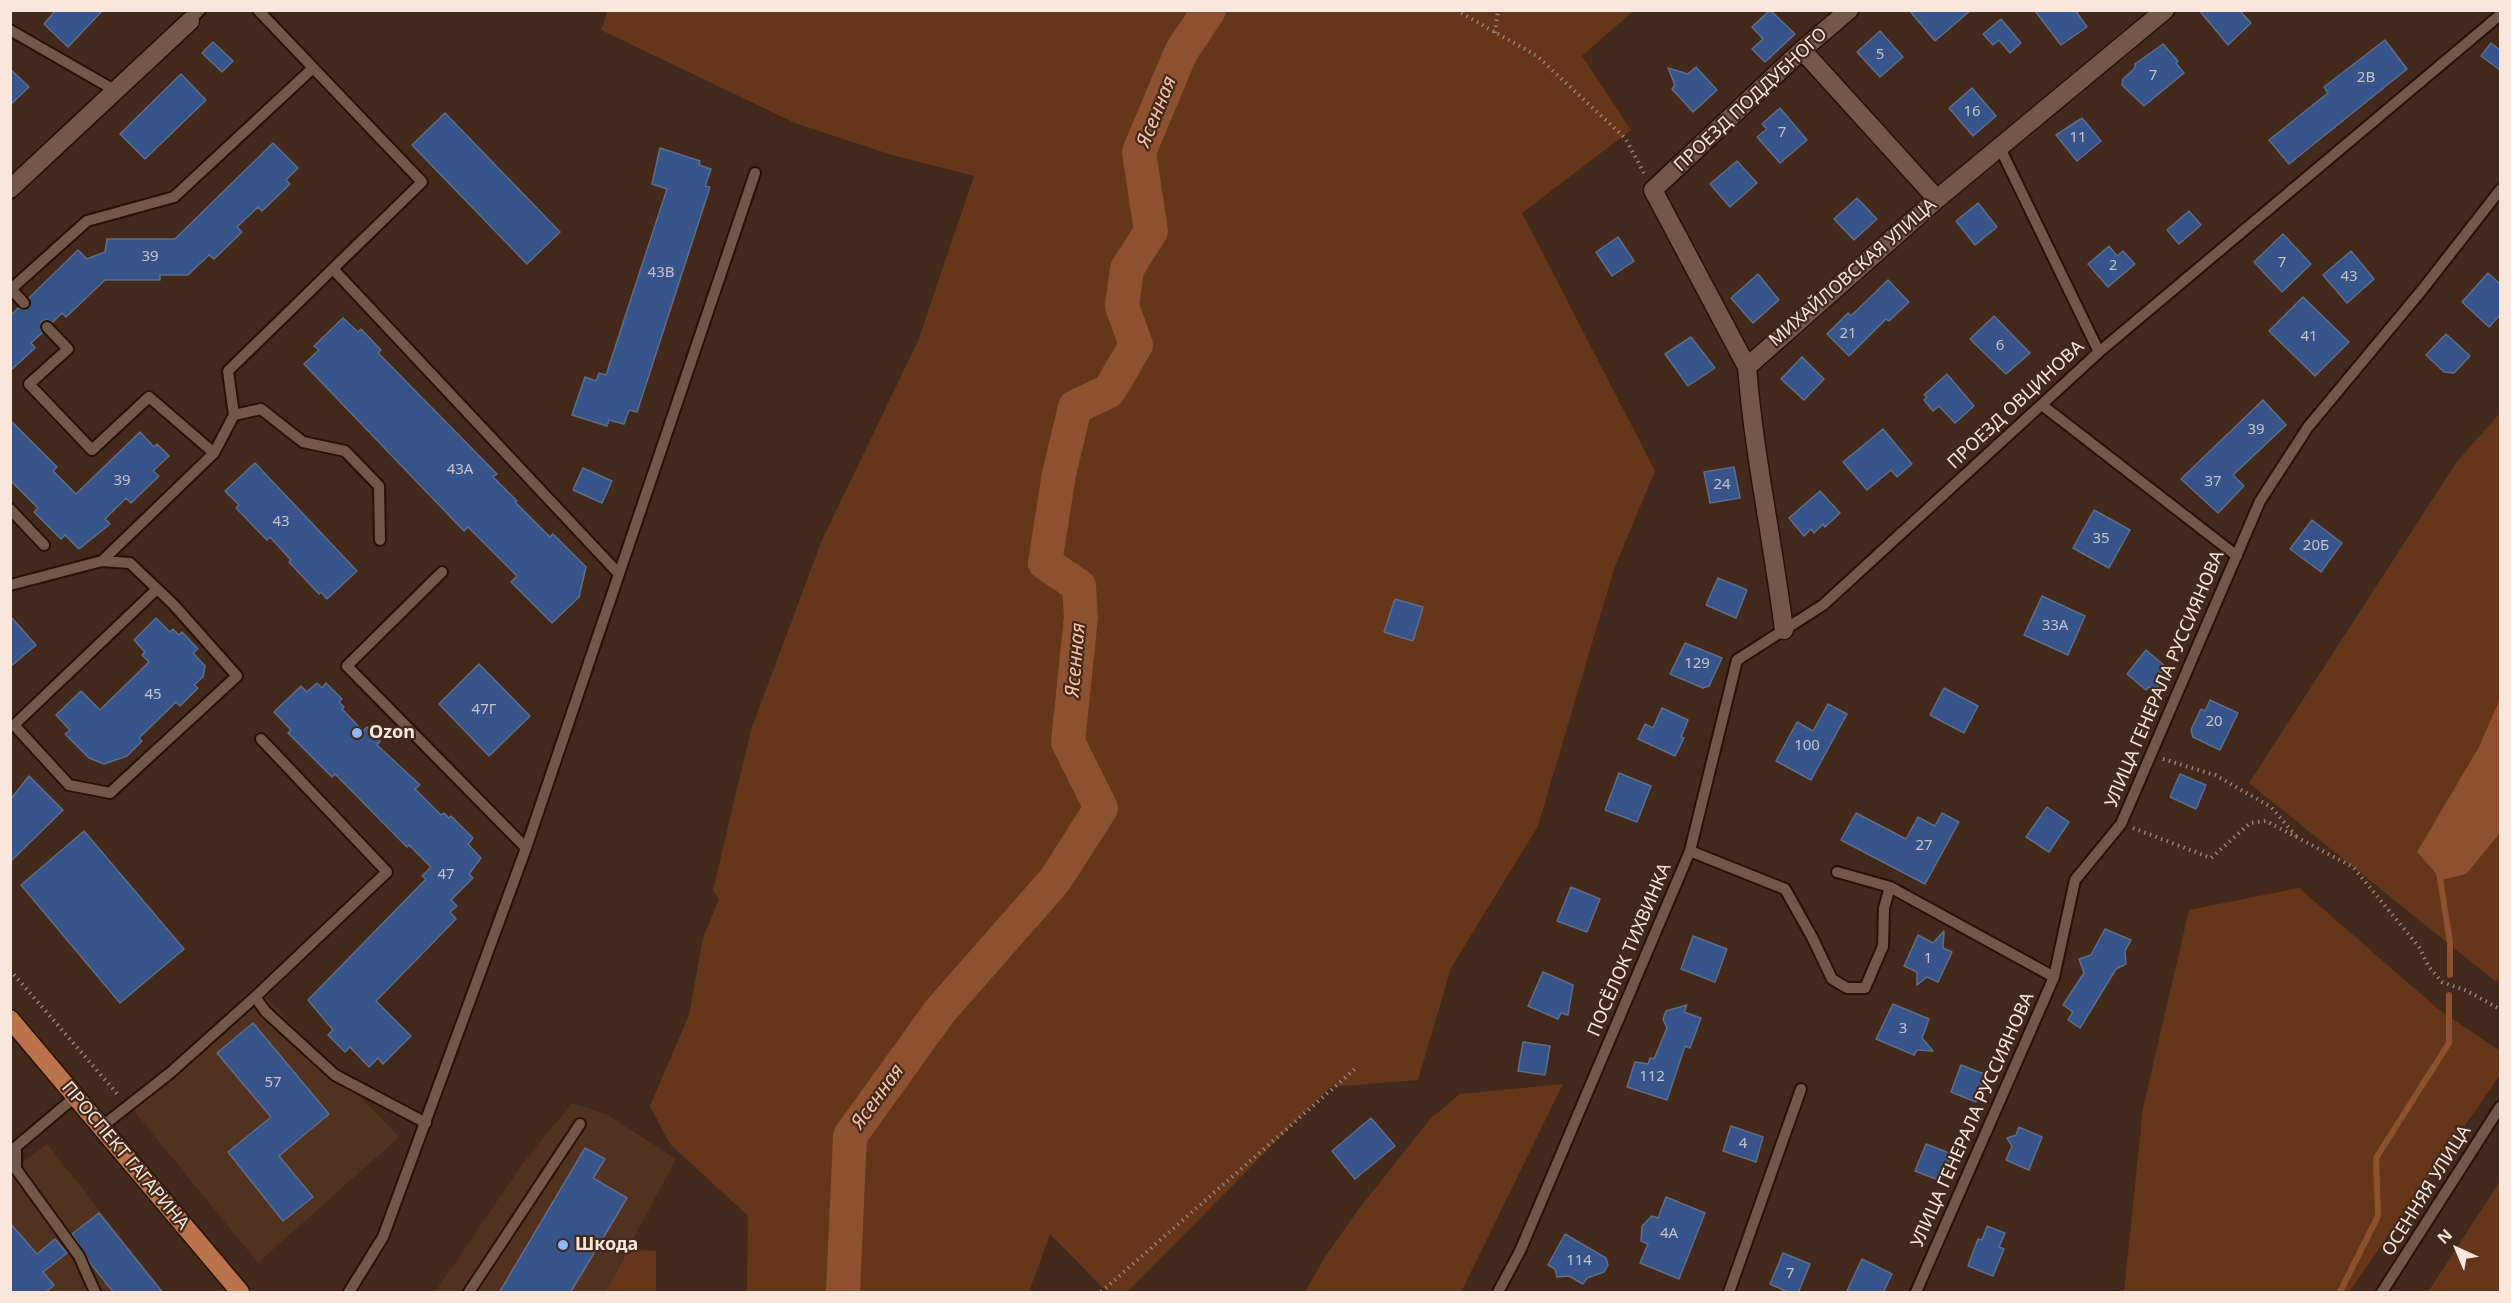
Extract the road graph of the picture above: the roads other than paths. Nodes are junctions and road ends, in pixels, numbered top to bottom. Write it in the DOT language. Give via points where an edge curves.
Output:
graph roads {
  1 [pos="258,10"];
  2 [pos="1849,10"];
  3 [pos="2165,10"];
  4 [pos="2500,15"];
  5 [pos="195,16"];
  6 [pos="10,30"];
  7 [pos="1802,50"];
  8 [pos="313,68"];
  9 [pos="116,91"];
  10 [pos="2000,148"];
  11 [pos="755,173"];
  12 [pos="10,189"];
  13 [pos="2500,190"];
  14 [pos="1937,200"];
  15 [pos="333,269"];
  16 [pos="11,289"];
  17 [pos="24,303"];
  18 [pos="47,327"];
  19 [pos="2099,352"];
  20 [pos="1747,367"];
  21 [pos="2042,405"];
  22 [pos="234,415"];
  23 [pos="214,453"];
  24 [pos="10,509"];
  25 [pos="380,540"];
  26 [pos="44,545"];
  27 [pos="2237,556"];
  28 [pos="102,561"];
  29 [pos="442,572"];
  30 [pos="619,574"];
  31 [pos="10,585"];
  32 [pos="157,589"];
  33 [pos="1784,630"];
  34 [pos="261,739"];
  35 [pos="526,848"];
  36 [pos="1690,851"];
  37 [pos="1837,872"];
  38 [pos="1890,887"];
  39 [pos="2054,977"];
  40 [pos="255,997"];
  41 [pos="10,1019"];
  42 [pos="1801,1089"];
  43 [pos="75,1096"];
  44 [pos="2500,1107"];
  45 [pos="426,1123"];
  46 [pos="580,1124"];
  47 [pos="100,1128"];
  48 [pos="13,1149"];
  49 [pos="90,1291"];
  50 [pos="240,1293"];
  51 [pos="350,1293"];
  52 [pos="469,1293"];
  53 [pos="1498,1293"];
  54 [pos="1730,1293"];
  55 [pos="1916,1293"];
  56 [pos="2382,1293"];
  1 -- 8 [label="lane"];
  2 -- 7 [label="street, ПРОЕЗД ПОДДУБНОГО"];
  3 -- 10 [label="street, МИХАЙЛОВСКАЯ УЛИЦА"];
  4 -- 19 [label="lane"];
  5 -- 9 [label="street"];
  6 -- 9 [label="lane"];
  7 -- 14 [label="street"];
  7 -- 20 [label="street, ПРОЕЗД ПОДДУБНОГО" via="1653,190"];
  8 -- 15 [label="lane" via="422,182"];
  8 -- 16 [label="lane" via="174,197 87,222"];
  9 -- 12 [label="street"];
  10 -- 14 [label="street, МИХАЙЛОВСКАЯ УЛИЦА"];
  10 -- 19 [label="lane, ПРОЕЗД ОВЦИНОВА"];
  11 -- 30 [label="lane"];
  13 -- 27 [label="lane, УЛИЦА ГЕНЕРАЛА РУССИЯНОВА" via="2308,427 2260,501"];
  14 -- 20 [label="street, МИХАЙЛОВСКАЯ УЛИЦА"];
  15 -- 22 [label="lane" via="228,371"];
  15 -- 30 [label="lane"];
  16 -- 17 [label="lane"];
  18 -- 23 [label="lane" via="68,349 29,384 92,450 149,397"];
  19 -- 21 [label="lane, ПРОЕЗД ОВЦИНОВА"];
  20 -- 33 [label="street"];
  21 -- 27 [label="lane"];
  21 -- 33 [label="lane, ПРОЕЗД ОВЦИНОВА" via="1823,605"];
  22 -- 23 [label="lane"];
  22 -- 25 [label="lane" via="261,409 303,442 345,451 379,486"];
  23 -- 28 [label="lane"];
  24 -- 26 [label="lane"];
  27 -- 39 [label="lane, УЛИЦА ГЕНЕРАЛА РУССИЯНОВА" via="2121,824 2075,880"];
  28 -- 31 [label="lane"];
  28 -- 32 [label="lane" via="130,563"];
  29 -- 35 [label="lane" via="347,666"];
  30 -- 35 [label="lane"];
  32 -- 32 [label="lane" via="237,676 110,793 69,785 14,725"];
  33 -- 36 [label="lane, ПОСЁЛОК ТИХВИНКА" via="1737,660"];
  34 -- 40 [label="lane" via="387,872"];
  35 -- 45 [label="lane"];
  36 -- 38 [label="lane" via="1785,889 1832,979 1847,988 1865,988 1882,945 1884,908"];
  36 -- 53 [label="lane, ПОСЁЛОК ТИХВИНКА" via="1520,1251"];
  37 -- 38 [label="lane"];
  38 -- 39 [label="lane"];
  39 -- 55 [label="lane, УЛИЦА ГЕНЕРАЛА РУССИЯНОВА"];
  40 -- 45 [label="lane" via="266,1012 335,1075"];
  40 -- 47 [label="lane" via="170,1073"];
  41 -- 43 [label="main road, ПРОСПЕКТ ГАГАРИНА"];
  42 -- 54 [label="lane"];
  43 -- 47 [label="main road, ПРОСПЕКТ ГАГАРИНА"];
  43 -- 48 [label="lane"];
  44 -- 56 [label="lane, ОСЕННЯЯ УЛИЦА"];
  45 -- 51 [label="lane" via="383,1237"];
  46 -- 52 [label="lane"];
  47 -- 50 [label="main road, ПРОСПЕКТ ГАГАРИНА"];
  48 -- 49 [label="lane" via="16,1169 80,1256"];
}
